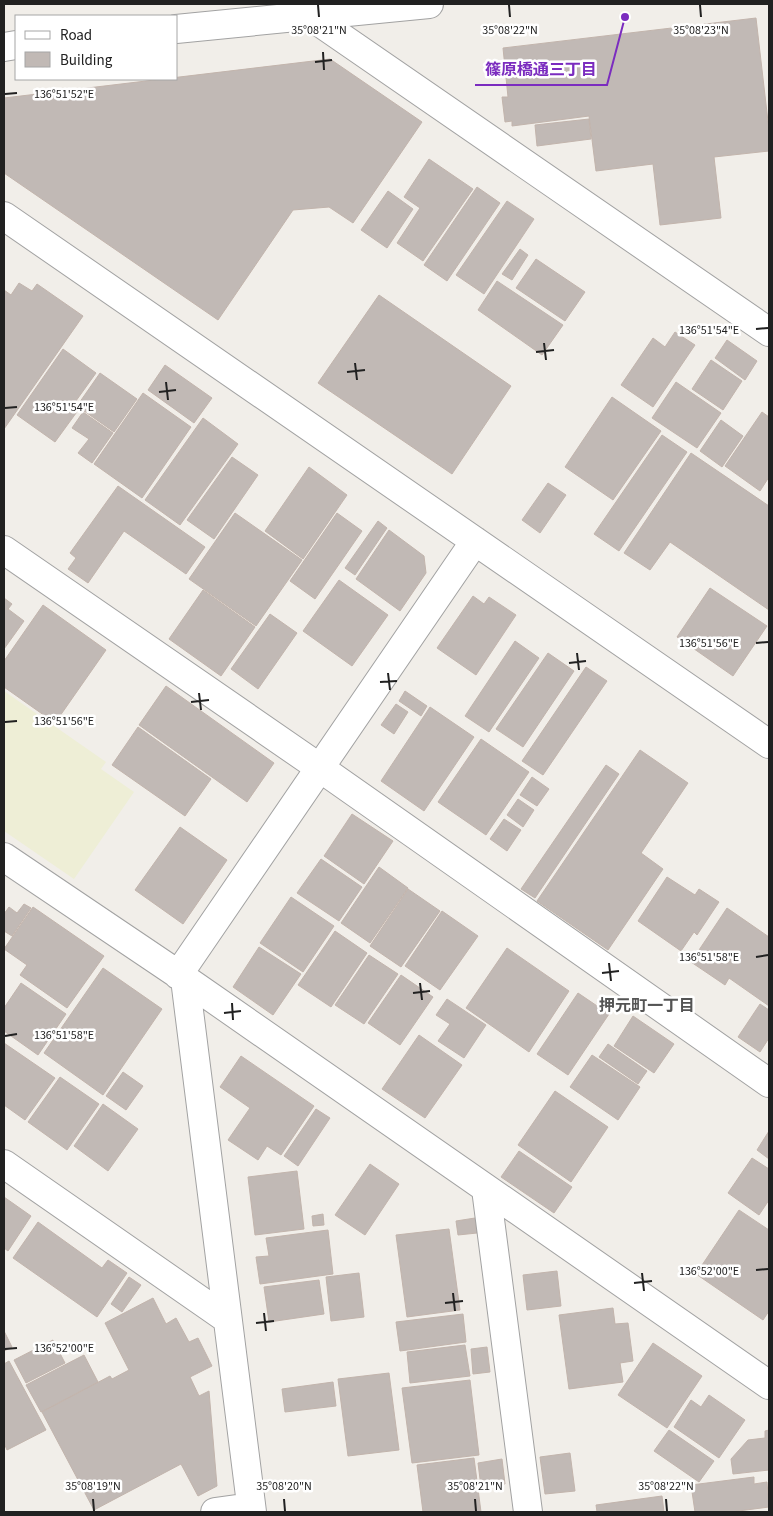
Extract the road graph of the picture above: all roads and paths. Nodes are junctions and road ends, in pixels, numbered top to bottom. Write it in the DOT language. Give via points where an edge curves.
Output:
graph roads {
  1 [pos="430,4"];
  2 [pos="304,8"];
  3 [pos="178,29"];
  4 [pos="4,216"];
  5 [pos="769,332"];
  6 [pos="475,541"];
  7 [pos="4,550"];
  8 [pos="769,744"];
  9 [pos="320,768"];
  10 [pos="5,861"];
  11 [pos="181,977"];
  12 [pos="769,1083"];
  13 [pos="4,1164"];
  14 [pos="486,1189"];
  15 [pos="227,1319"];
  16 [pos="769,1385"];
  17 [pos="251,1510"];
  18 [pos="215,1512"];
  19 [pos="528,1512"];
  1 -- 2 [label="street"];
  2 -- 3 [label="street"];
  2 -- 5 [label="street"];
  4 -- 6 [label="street"];
  6 -- 8 [label="street"];
  6 -- 9 [label="street"];
  7 -- 9 [label="street"];
  9 -- 11 [label="street"];
  9 -- 12 [label="street"];
  10 -- 11 [label="street"];
  11 -- 14 [label="street"];
  11 -- 15 [label="street"];
  13 -- 15 [label="street"];
  14 -- 16 [label="street"];
  14 -- 19 [label="street"];
  15 -- 17 [label="street"];
  17 -- 18 [label="street"];
}
